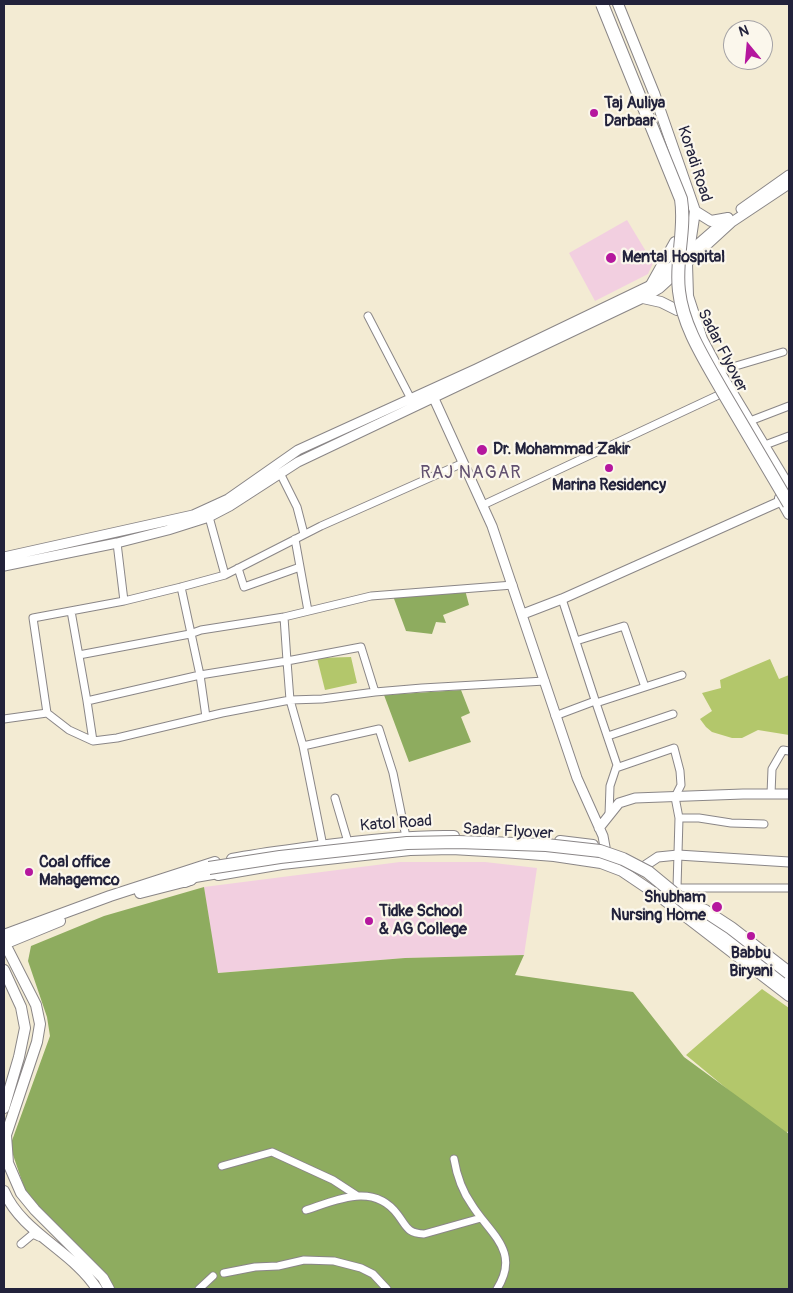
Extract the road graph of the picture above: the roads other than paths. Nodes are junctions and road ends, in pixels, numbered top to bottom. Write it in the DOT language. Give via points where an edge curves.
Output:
graph roads {
  1 [pos="596,4"];
  2 [pos="602,4"];
  3 [pos="610,4"];
  4 [pos="618,4"];
  5 [pos="789,175"];
  6 [pos="789,184"];
  7 [pos="695,211"];
  8 [pos="728,218"];
  9 [pos="675,242"];
  10 [pos="689,252"];
  11 [pos="687,264"];
  12 [pos="673,272"];
  13 [pos="651,285"];
  14 [pos="643,298"];
  15 [pos="677,310"];
  16 [pos="368,316"];
  17 [pos="783,352"];
  18 [pos="719,372"];
  19 [pos="730,390"];
  20 [pos="431,393"];
  21 [pos="720,394"];
  22 [pos="411,398"];
  23 [pos="789,406"];
  24 [pos="750,421"];
  25 [pos="789,436"];
  26 [pos="764,445"];
  27 [pos="463,463"];
  28 [pos="280,473"];
  29 [pos="789,487"];
  30 [pos="787,501"];
  31 [pos="483,505"];
  32 [pos="789,514"];
  33 [pos="209,517"];
  34 [pos="304,534"];
  35 [pos="295,539"];
  36 [pos="117,543"];
  37 [pos="4,557"];
  38 [pos="4,566"];
  39 [pos="300,567"];
  40 [pos="238,568"];
  41 [pos="225,575"];
  42 [pos="513,585"];
  43 [pos="181,587"];
  44 [pos="124,600"];
  45 [pos="562,600"];
  46 [pos="71,611"];
  47 [pos="308,611"];
  48 [pos="523,614"];
  49 [pos="284,617"];
  50 [pos="190,634"];
  51 [pos="576,641"];
  52 [pos="79,656"];
  53 [pos="287,660"];
  54 [pos="200,675"];
  55 [pos="682,675"];
  56 [pos="545,681"];
  57 [pos="645,687"];
  58 [pos="375,692"];
  59 [pos="290,700"];
  60 [pos="87,701"];
  61 [pos="596,702"];
  62 [pos="47,713"];
  63 [pos="673,714"];
  64 [pos="555,716"];
  65 [pos="206,717"];
  66 [pos="4,719"];
  67 [pos="608,736"];
  68 [pos="93,741"];
  69 [pos="303,746"];
  70 [pos="789,751"];
  71 [pos="616,768"];
  72 [pos="771,794"];
  73 [pos="789,794"];
  74 [pos="675,797"];
  75 [pos="335,798"];
  76 [pos="609,816"];
  77 [pos="679,818"];
  78 [pos="764,824"];
  79 [pos="599,828"];
  80 [pos="406,837"];
  81 [pos="348,842"];
  82 [pos="323,846"];
  83 [pos="605,846"];
  84 [pos="678,855"];
  85 [pos="789,862"];
  86 [pos="601,863"];
  87 [pos="646,865"];
  88 [pos="209,871"];
  89 [pos="185,877"];
  90 [pos="677,888"];
  91 [pos="788,888"];
  92 [pos="4,941"];
  93 [pos="4,970"];
  94 [pos="789,973"];
  95 [pos="6,978"];
  96 [pos="789,979"];
  97 [pos="789,987"];
  98 [pos="789,996"];
  99 [pos="4,1108"];
  100 [pos="454,1159"];
  101 [pos="222,1166"];
  102 [pos="4,1191"];
  103 [pos="356,1196"];
  104 [pos="306,1210"];
  105 [pos="481,1218"];
  106 [pos="49,1242"];
  107 [pos="21,1244"];
  108 [pos="224,1273"];
  109 [pos="213,1276"];
  110 [pos="97,1289"];
  111 [pos="109,1289"];
  112 [pos="199,1289"];
  113 [pos="387,1289"];
  114 [pos="497,1289"];
  1 -- 9 [label="main road, Koradi Road" via="677,205 679,216"];
  2 -- 30 [label="highway, Sadar Flyover, bridge" via="681,199 683,216 678,267 684,314 704,358"];
  3 -- 30 [label="highway, Sadar Flyover, bridge" via="686,203 688,217 683,286 688,314 704,352"];
  4 -- 7 [label="main road, Koradi Road"];
  5 -- 8 [label="main road"];
  6 -- 11 [label="main road" via="732,222"];
  7 -- 8 [label="main road" via="711,221"];
  7 -- 10 [label="main road, Koradi Road"];
  8 -- 10 [label="main road"];
  9 -- 12 [label="main road, Koradi Road"];
  9 -- 13 [label="main road"];
  10 -- 11 [label="main road, Koradi Road"];
  10 -- 12 [label="main road"];
  11 -- 12 [label="main road"];
  11 -- 18 [label="main road" via="688,296 702,339"];
  12 -- 13 [label="main road"];
  12 -- 14 [label="main road" via="660,288"];
  12 -- 15 [label="main road, Koradi Road"];
  13 -- 20 [label="main road"];
  14 -- 15 [label="main road" via="662,302"];
  14 -- 20 [label="main road"];
  15 -- 21 [label="main road, Koradi Road"];
  16 -- 22 [label="street"];
  17 -- 18 [label="street"];
  18 -- 19 [label="main road"];
  19 -- 21 [label="street"];
  19 -- 24 [label="main road"];
  20 -- 22 [label="main road"];
  20 -- 27 [label="main road"];
  20 -- 28 [label="main road"];
  21 -- 30 [label="main road, Koradi Road"];
  21 -- 31 [label="street"];
  22 -- 37 [label="main road" via="298,450 228,499 192,515"];
  23 -- 24 [label="street"];
  24 -- 26 [label="main road"];
  25 -- 26 [label="street"];
  26 -- 29 [label="main road"];
  27 -- 31 [label="main road"];
  27 -- 34 [label="street"];
  28 -- 33 [label="main road"];
  28 -- 34 [label="street" via="297,507"];
  30 -- 32 [label="main road, Koradi Road"];
  30 -- 45 [label="main road"];
  31 -- 42 [label="main road"];
  33 -- 36 [label="main road"];
  33 -- 41 [label="street"];
  34 -- 35 [label="street"];
  35 -- 39 [label="street"];
  35 -- 40 [label="street"];
  36 -- 38 [label="main road"];
  36 -- 44 [label="street"];
  39 -- 40 [label="street" via="244,587"];
  39 -- 47 [label="street"];
  40 -- 41 [label="street"];
  41 -- 43 [label="street"];
  42 -- 47 [label="street" via="371,596"];
  42 -- 48 [label="main road"];
  43 -- 44 [label="street"];
  43 -- 50 [label="street"];
  44 -- 46 [label="street"];
  45 -- 48 [label="main road"];
  45 -- 51 [label="street"];
  46 -- 52 [label="street"];
  46 -- 62 [label="street" via="33,618"];
  47 -- 49 [label="street"];
  48 -- 56 [label="main road"];
  49 -- 50 [label="street"];
  49 -- 53 [label="street"];
  50 -- 52 [label="street"];
  50 -- 54 [label="street"];
  51 -- 57 [label="street" via="624,626"];
  51 -- 61 [label="street"];
  52 -- 60 [label="street"];
  53 -- 54 [label="street"];
  53 -- 58 [label="street" via="361,647"];
  53 -- 59 [label="street"];
  54 -- 60 [label="street"];
  54 -- 65 [label="street"];
  55 -- 57 [label="street"];
  56 -- 58 [label="street"];
  56 -- 64 [label="main road"];
  57 -- 61 [label="street"];
  58 -- 59 [label="street"];
  59 -- 65 [label="street"];
  59 -- 69 [label="street"];
  60 -- 68 [label="street"];
  61 -- 64 [label="street"];
  61 -- 67 [label="street"];
  62 -- 66 [label="street"];
  62 -- 68 [label="street" via="69,730"];
  63 -- 67 [label="street"];
  64 -- 79 [label="main road"];
  65 -- 68 [label="street"];
  67 -- 71 [label="street"];
  69 -- 80 [label="street" via="379,729"];
  69 -- 82 [label="street"];
  70 -- 72 [label="street" via="783,750 772,769"];
  71 -- 74 [label="street" via="674,748 682,785"];
  71 -- 76 [label="street" via="610,786"];
  72 -- 73 [label="main road"];
  72 -- 74 [label="main road"];
  74 -- 76 [label="main road" via="635,798 620,803"];
  74 -- 77 [label="street"];
  75 -- 81 [label="street"];
  76 -- 79 [label="main road"];
  77 -- 78 [label="street"];
  77 -- 84 [label="street"];
  79 -- 83 [label="main road"];
  80 -- 81 [label="main road, Katol Road"];
  80 -- 83 [label="main road, Katol Road" via="556,840"];
  81 -- 82 [label="main road, Katol Road"];
  82 -- 89 [label="main road, Katol Road" via="207,864"];
  83 -- 86 [label="main road"];
  83 -- 87 [label="main road, Katol Road"];
  84 -- 85 [label="main road"];
  84 -- 87 [label="main road" via="658,857"];
  84 -- 90 [label="street"];
  86 -- 89 [label="main road, Katol Road" via="478,850 410,850"];
  86 -- 98 [label="main road, Katol Road" via="622,871 659,896"];
  87 -- 90 [label="main road, Katol Road"];
  88 -- 89 [label="highway, Sadar Flyover"];
  88 -- 94 [label="highway, Sadar Flyover, bridge" via="280,856 407,843 458,842 600,851 648,872 688,905 705,910"];
  88 -- 97 [label="highway, Sadar Flyover, bridge" via="407,846 467,845 596,856 620,862 658,885"];
  89 -- 92 [label="main road, Katol Road"];
  90 -- 91 [label="street"];
  90 -- 96 [label="main road, Katol Road" via="711,919"];
  92 -- 111 [label="main road" via="36,1004 40,1024 6,1135 8,1163 25,1199 103,1278"];
  93 -- 95 [label="main road"];
  95 -- 99 [label="main road" via="21,1007 25,1028"];
  100 -- 105 [label="street" via="462,1190"];
  101 -- 103 [label="street" via="272,1152 333,1180"];
  102 -- 106 [label="main road" via="23,1219"];
  103 -- 104 [label="street"];
  103 -- 105 [label="street" via="385,1202 408,1230 416,1234"];
  105 -- 114 [label="street" via="499,1239 503,1252 503,1279"];
  106 -- 107 [label="street" via="32,1234"];
  106 -- 110 [label="main road" via="88,1274"];
  108 -- 113 [label="street" via="304,1260 334,1261 373,1274"];
  109 -- 112 [label="street"];
}
